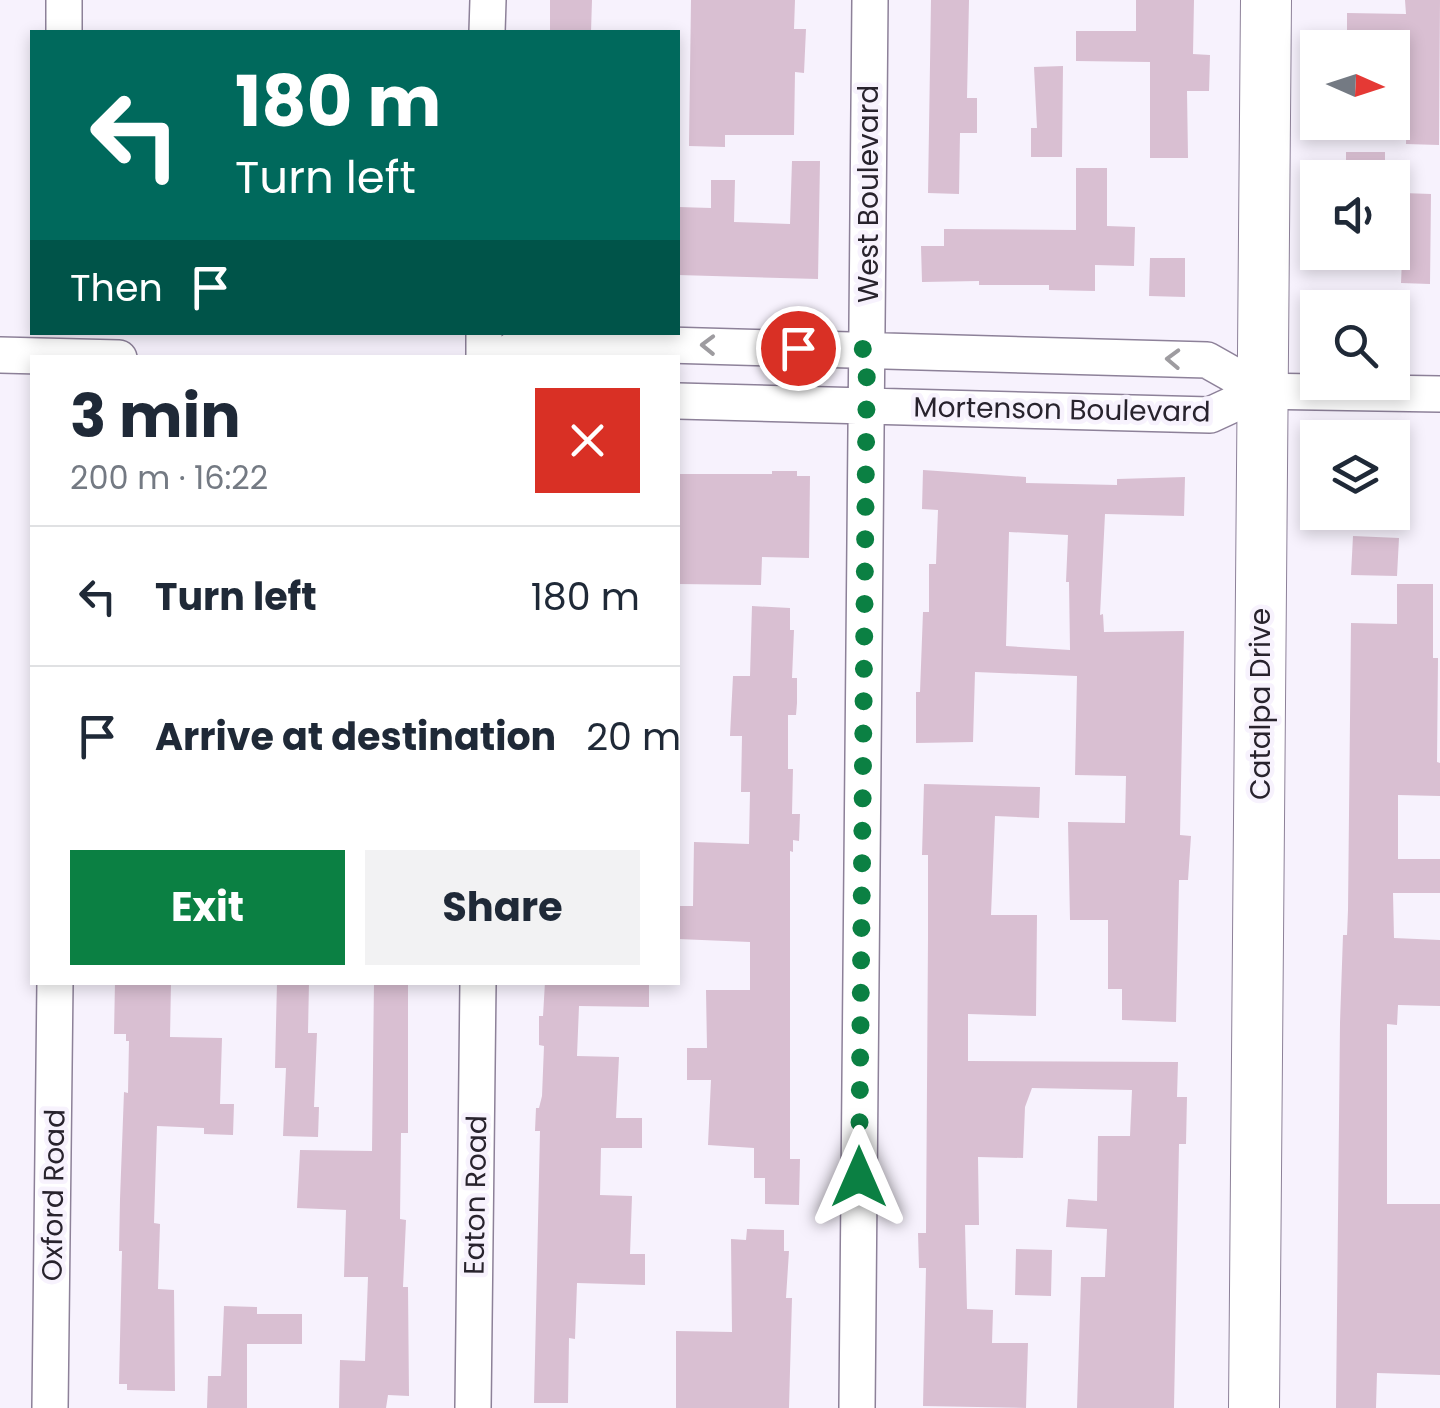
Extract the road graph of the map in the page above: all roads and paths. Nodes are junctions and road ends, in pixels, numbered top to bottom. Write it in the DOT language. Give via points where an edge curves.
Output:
graph roads {
  1 [pos="64,0"];
  2 [pos="488,0"];
  3 [pos="870,0"];
  4 [pos="1266,0"];
  5 [pos="64,30"];
  6 [pos="487,30"];
  7 [pos="867,349"];
  8 [pos="0,355"];
  9 [pos="506,355"];
  10 [pos="30,356"];
  11 [pos="1262,391"];
  12 [pos="1440,394"];
  13 [pos="680,401"];
  14 [pos="867,406"];
  15 [pos="55,985"];
  16 [pos="478,985"];
  17 [pos="50,1408"];
  18 [pos="473,1408"];
  19 [pos="857,1408"];
  20 [pos="1254,1408"];
  1 -- 5 [label="street"];
  2 -- 6 [label="street"];
  3 -- 7 [label="street, West Boulevard"];
  4 -- 11 [label="street, Catalpa Drive"];
  7 -- 9 [label="street, Mortenson Boulevard, one-way" via="526,341"];
  11 -- 7 [label="street, Mortenson Boulevard, one-way" via="1206,360"];
  7 -- 14 [label="street, West Boulevard"];
  8 -- 10 [label="street"];
  11 -- 12 [label="street, Mortenson Boulevard"];
  11 -- 14 [label="street, Mortenson Boulevard" via="1210,415"];
  11 -- 20 [label="street, Catalpa Drive"];
  13 -- 14 [label="street, Mortenson Boulevard"];
  14 -- 19 [label="street, West Boulevard"];
  15 -- 17 [label="street, Oxford Road"];
  16 -- 18 [label="street, Eaton Road"];
}
